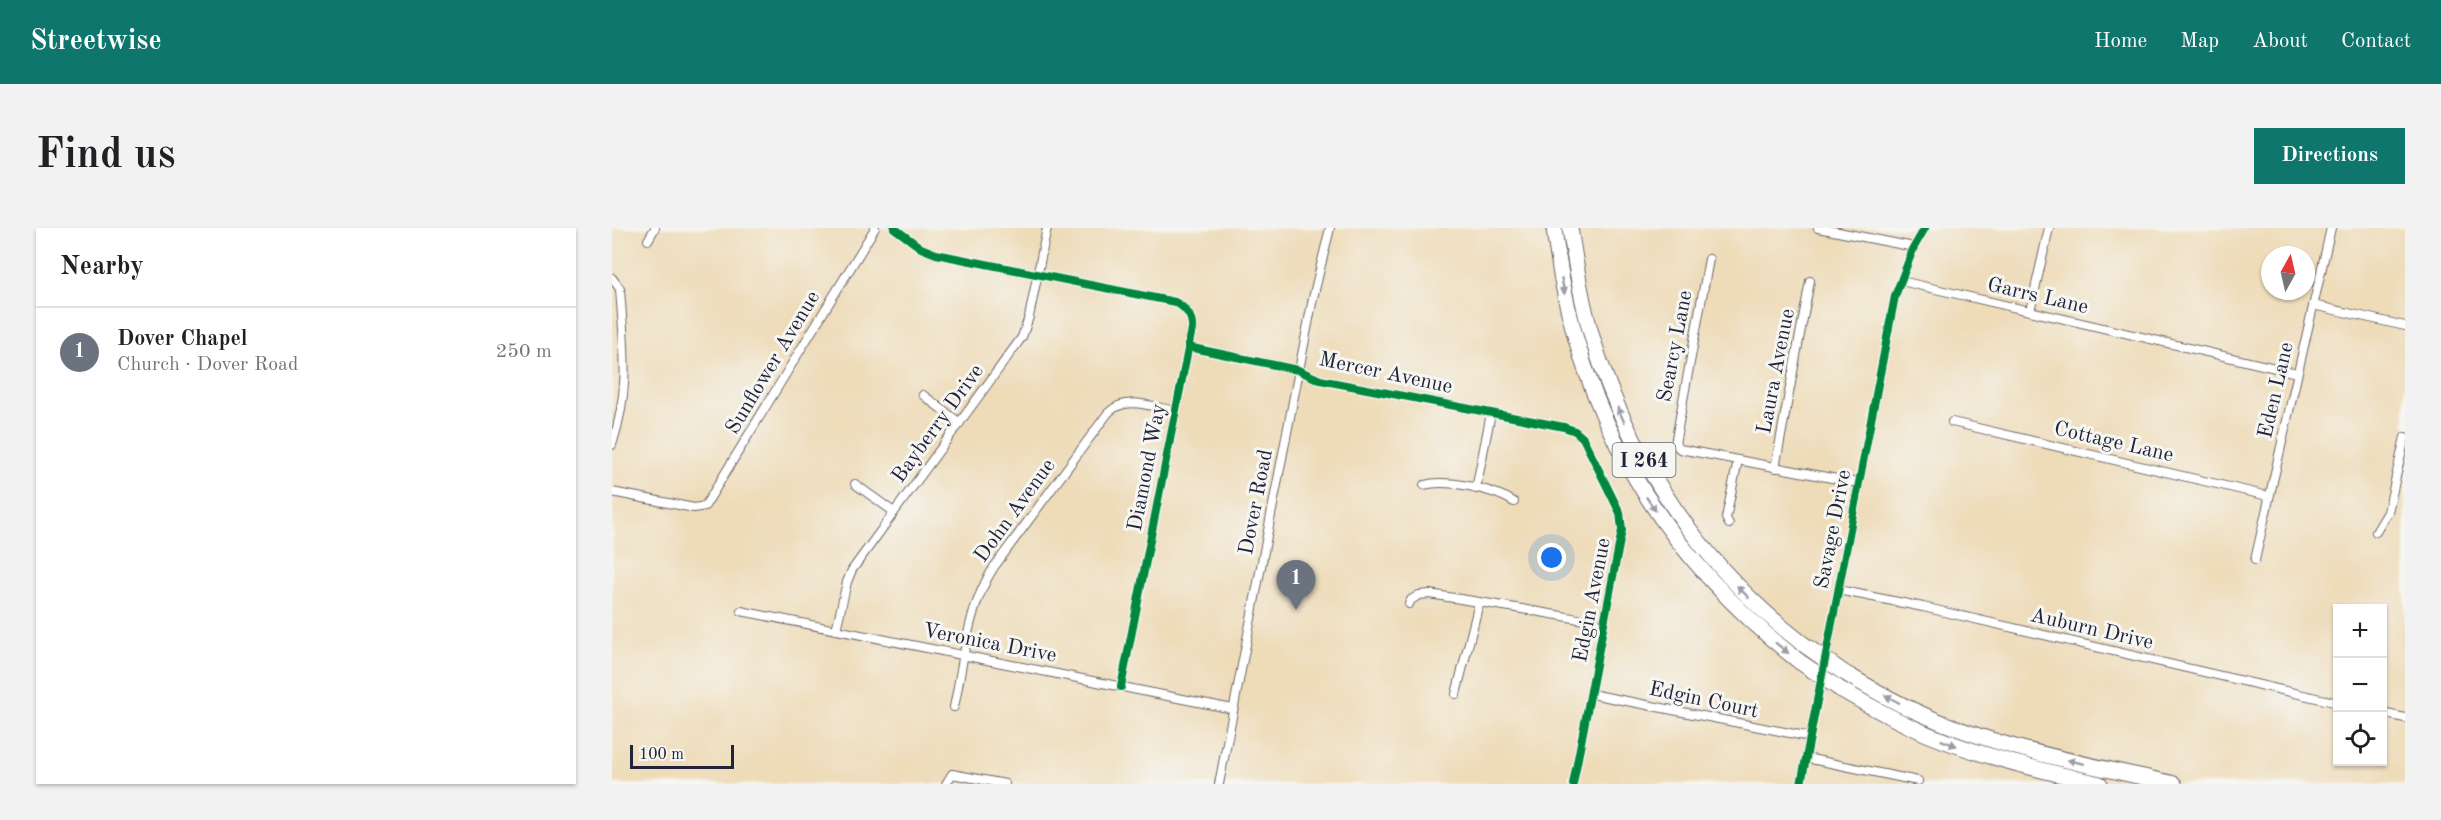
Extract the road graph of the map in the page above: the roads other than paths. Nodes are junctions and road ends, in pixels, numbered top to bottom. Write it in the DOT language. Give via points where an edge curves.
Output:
graph roads {
  1 [pos="655,228"];
  2 [pos="875,228"];
  3 [pos="894,228"];
  4 [pos="1047,228"];
  5 [pos="1330,228"];
  6 [pos="1554,228"];
  7 [pos="1570,228"];
  8 [pos="1925,228"];
  9 [pos="2049,228"];
  10 [pos="2331,228"];
  11 [pos="1824,229"];
  12 [pos="648,240"];
  13 [pos="1914,248"];
  14 [pos="1709,259"];
  15 [pos="1038,275"];
  16 [pos="612,278"];
  17 [pos="1810,281"];
  18 [pos="1901,281"];
  19 [pos="2313,305"];
  20 [pos="2030,311"];
  21 [pos="2405,326"];
  22 [pos="1188,347"];
  23 [pos="1298,370"];
  24 [pos="2297,373"];
  25 [pos="923,395"];
  26 [pos="1175,411"];
  27 [pos="1491,413"];
  28 [pos="1952,422"];
  29 [pos="960,423"];
  30 [pos="1576,432"];
  31 [pos="2405,437"];
  32 [pos="612,445"];
  33 [pos="1738,460"];
  34 [pos="1775,468"];
  35 [pos="1858,483"];
  36 [pos="855,484"];
  37 [pos="1424,485"];
  38 [pos="1476,489"];
  39 [pos="612,492"];
  40 [pos="2268,496"];
  41 [pos="1514,502"];
  42 [pos="894,512"];
  43 [pos="1729,524"];
  44 [pos="2376,532"];
  45 [pos="2254,560"];
  46 [pos="1838,590"];
  47 [pos="1479,603"];
  48 [pos="1409,604"];
  49 [pos="741,611"];
  50 [pos="1604,624"];
  51 [pos="836,630"];
  52 [pos="965,656"];
  53 [pos="1121,687"];
  54 [pos="1456,694"];
  55 [pos="1591,694"];
  56 [pos="2333,702"];
  57 [pos="954,707"];
  58 [pos="1233,709"];
  59 [pos="2387,714"];
  60 [pos="2405,718"];
  61 [pos="1810,737"];
  62 [pos="1806,758"];
  63 [pos="1918,781"];
  64 [pos="946,784"];
  65 [pos="1005,784"];
  66 [pos="1219,784"];
  67 [pos="1573,784"];
  68 [pos="1801,784"];
  69 [pos="2100,784"];
  70 [pos="2174,784"];
  1 -- 12 [label="street"];
  2 -- 39 [label="street, Sunflower Avenue" via="708,502 696,509"];
  3 -- 15 [label="street, Diamond Way" via="927,251"];
  4 -- 15 [label="street, Bayberry Drive"];
  5 -- 23 [label="street, Dover Road"];
  6 -- 69 [label="highway, I 264, one-way, bridge" via="1566,300 1580,351 1597,400 1630,469 1669,531 1742,614 1840,690 1899,722 1992,757"];
  70 -- 7 [label="highway, I 264, one-way, bridge" via="2046,755 1977,735 1915,711 1843,672 1746,595 1679,517 1640,454 1593,339"];
  8 -- 13 [label="street"];
  9 -- 20 [label="street"];
  10 -- 19 [label="street, Eden Lane"];
  11 -- 13 [label="street"];
  13 -- 18 [label="street"];
  14 -- 33 [label="street, Searcy Lane" via="1675,444"];
  15 -- 22 [label="street, Diamond Way" via="1175,302 1185,309 1192,323"];
  15 -- 29 [label="street, Bayberry Drive" via="1022,338"];
  16 -- 32 [label="street" via="620,289 626,370 624,403"];
  17 -- 34 [label="street, Laura Avenue"];
  18 -- 20 [label="street, Garrs Lane"];
  18 -- 35 [label="street, Savage Drive"];
  19 -- 21 [label="street"];
  19 -- 24 [label="street, Eden Lane"];
  20 -- 24 [label="street, Garrs Lane"];
  22 -- 23 [label="street, Mercer Avenue"];
  22 -- 26 [label="street, Diamond Way"];
  23 -- 27 [label="street, Mercer Avenue" via="1320,380"];
  23 -- 58 [label="street, Dover Road"];
  24 -- 40 [label="street, Eden Lane"];
  25 -- 29 [label="street"];
  26 -- 52 [label="street, Dohn Avenue" via="1131,402 1108,413 988,576 977,601"];
  26 -- 53 [label="street, Diamond Way"];
  27 -- 30 [label="street, Mercer Avenue"];
  27 -- 38 [label="street"];
  28 -- 40 [label="street, Cottage Lane"];
  29 -- 42 [label="street, Bayberry Drive"];
  30 -- 50 [label="street, Edgin Avenue" via="1588,447 1622,521"];
  31 -- 44 [label="street" via="2388,512"];
  33 -- 34 [label="street"];
  33 -- 43 [label="street" via="1726,518"];
  34 -- 35 [label="street"];
  35 -- 46 [label="street, Savage Drive"];
  36 -- 42 [label="street"];
  37 -- 38 [label="street" via="1440,482"];
  38 -- 41 [label="street"];
  40 -- 45 [label="street, Eden Lane"];
  42 -- 51 [label="street, Bayberry Drive" via="852,570"];
  46 -- 56 [label="street, Auburn Drive"];
  46 -- 61 [label="street, Savage Drive"];
  47 -- 48 [label="street" via="1423,594"];
  47 -- 50 [label="street"];
  47 -- 54 [label="street"];
  49 -- 51 [label="street, Veronica Drive"];
  50 -- 55 [label="street, Edgin Avenue"];
  51 -- 52 [label="street, Veronica Drive"];
  52 -- 53 [label="street, Veronica Drive"];
  52 -- 57 [label="street, Dohn Avenue"];
  53 -- 58 [label="street, Veronica Drive"];
  55 -- 61 [label="street, Edgin Court"];
  55 -- 67 [label="street, Edgin Avenue"];
  58 -- 66 [label="street, Dover Road"];
  59 -- 60 [label="street"];
  61 -- 62 [label="street, Savage Drive"];
  62 -- 63 [label="street"];
  62 -- 68 [label="street, Savage Drive"];
  64 -- 65 [label="street" via="950,775 956,774"];
}
